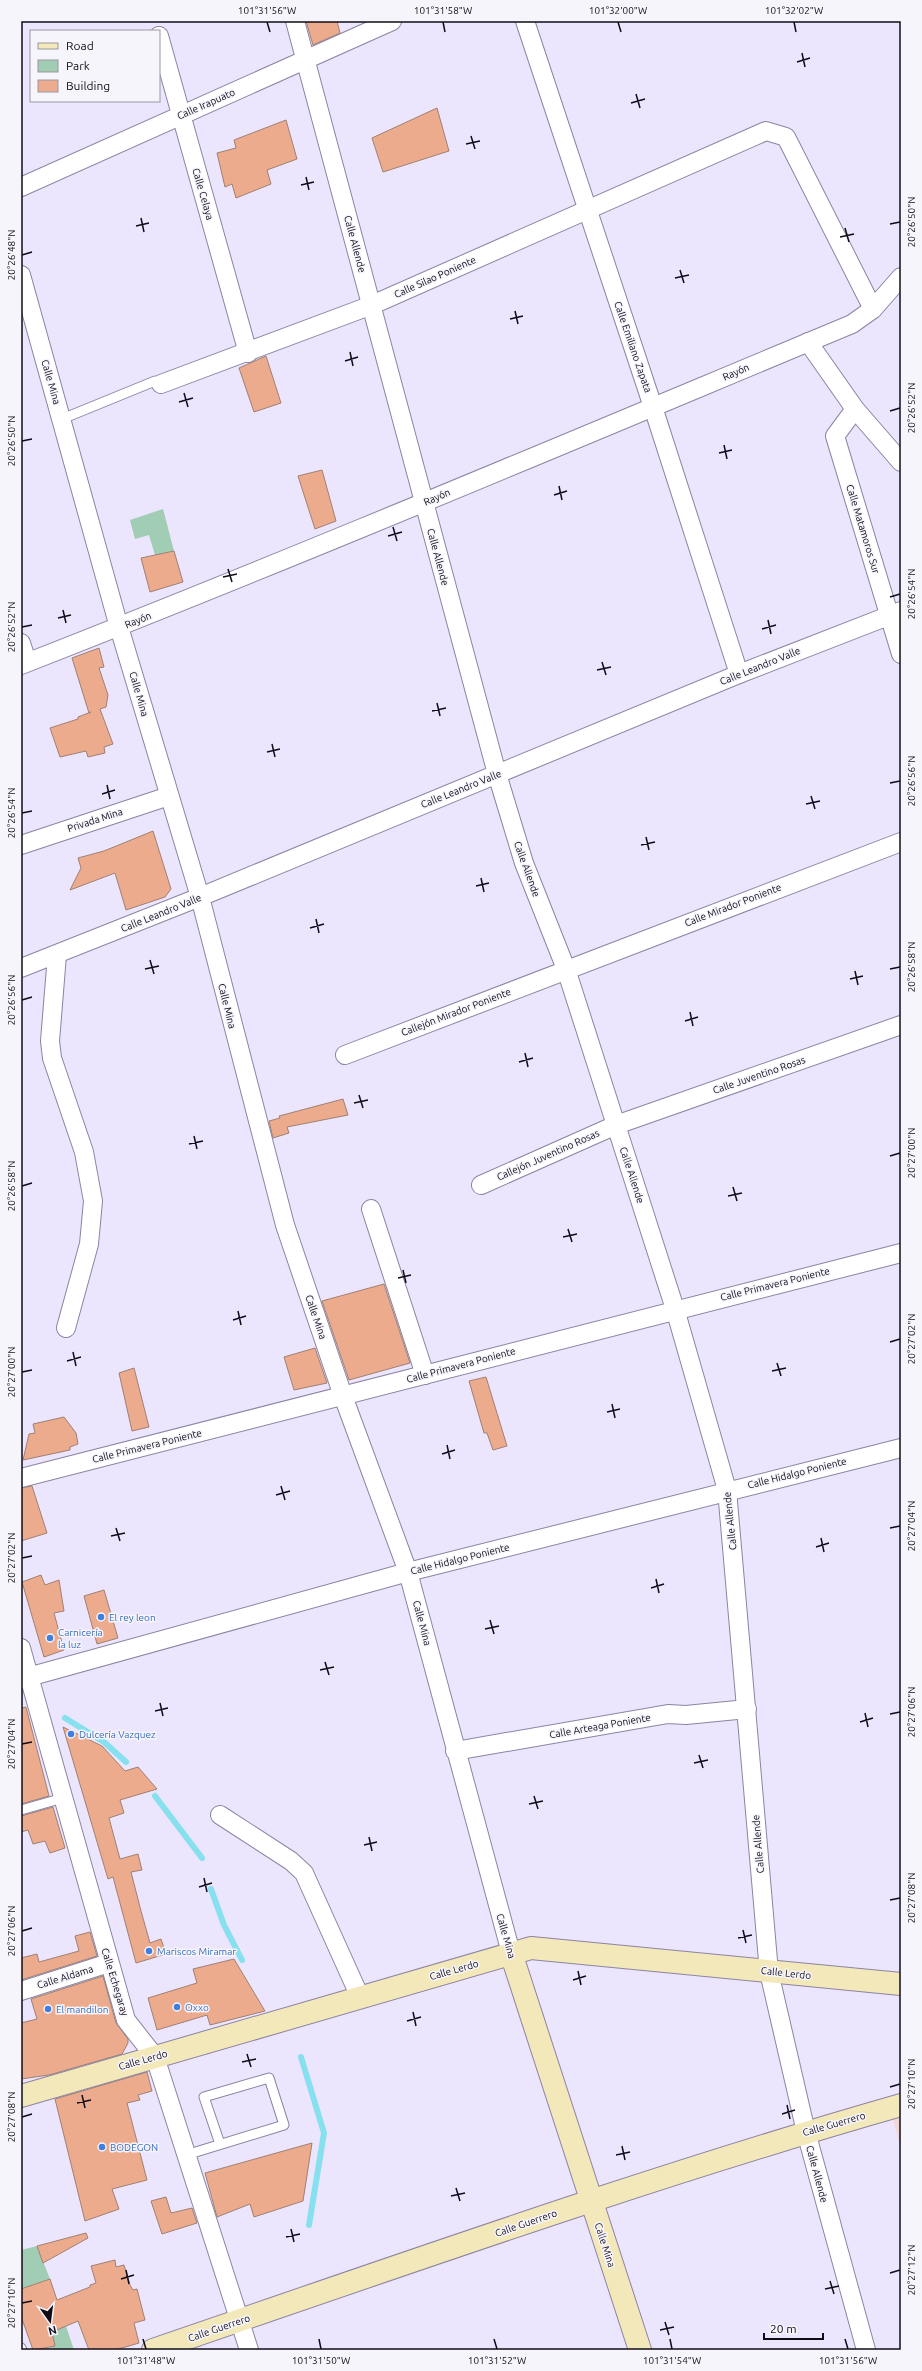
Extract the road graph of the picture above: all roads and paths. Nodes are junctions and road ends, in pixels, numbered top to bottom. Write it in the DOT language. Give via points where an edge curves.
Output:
graph roads {
  1 [pos="295,21"];
  2 [pos="392,21"];
  3 [pos="525,21"];
  4 [pos="160,40"];
  5 [pos="306,60"];
  6 [pos="181,115"];
  7 [pos="21,187"];
  8 [pos="587,211"];
  9 [pos="21,275"];
  10 [pos="901,277"];
  11 [pos="372,305"];
  12 [pos="873,308"];
  13 [pos="808,342"];
  14 [pos="248,353"];
  15 [pos="161,384"];
  16 [pos="653,407"];
  17 [pos="855,409"];
  18 [pos="62,419"];
  19 [pos="901,462"];
  20 [pos="423,503"];
  21 [pos="895,613"];
  22 [pos="119,627"];
  23 [pos="21,643"];
  24 [pos="901,654"];
  25 [pos="24,663"];
  26 [pos="739,674"];
  27 [pos="497,774"];
  28 [pos="169,796"];
  29 [pos="901,842"];
  30 [pos="21,845"];
  31 [pos="200,897"];
  32 [pos="57,955"];
  33 [pos="21,968"];
  34 [pos="566,969"];
  35 [pos="901,1025"];
  36 [pos="345,1055"];
  37 [pos="616,1125"];
  38 [pos="481,1185"];
  39 [pos="371,1209"];
  40 [pos="901,1253"];
  41 [pos="675,1309"];
  42 [pos="66,1328"];
  43 [pos="425,1375"];
  44 [pos="343,1396"];
  45 [pos="901,1448"];
  46 [pos="21,1478"];
  47 [pos="727,1490"];
  48 [pos="408,1572"];
  49 [pos="21,1648"];
  50 [pos="25,1678"];
  51 [pos="747,1709"];
  52 [pos="455,1751"];
  53 [pos="63,1798"];
  54 [pos="21,1810"];
  55 [pos="220,1815"];
  56 [pos="511,1953"];
  57 [pos="109,1964"];
  58 [pos="769,1972"];
  59 [pos="901,1984"];
  60 [pos="21,1991"];
  61 [pos="360,1998"];
  62 [pos="155,2057"];
  63 [pos="21,2096"];
  64 [pos="901,2105"];
  65 [pos="806,2132"];
  66 [pos="220,2144"];
  67 [pos="186,2155"];
  68 [pos="590,2201"];
  69 [pos="239,2321"];
  70 [pos="153,2350"];
  71 [pos="249,2350"];
  72 [pos="640,2350"];
  73 [pos="866,2350"];
  1 -- 5 [label="street, Calle Allende"];
  2 -- 5 [label="street, Calle Irapuato"];
  3 -- 8 [label="street, Calle Emiliano Zapata"];
  4 -- 6 [label="street, Calle Celaya"];
  5 -- 6 [label="street, Calle Irapuato"];
  5 -- 11 [label="street, Calle Allende"];
  6 -- 7 [label="street, Calle Irapuato"];
  6 -- 14 [label="street, Calle Celaya"];
  8 -- 11 [label="street, Calle Silao Poniente"];
  8 -- 12 [label="street, Calle Silao Poniente" via="766,131 786,137"];
  8 -- 16 [label="street, Calle Emiliano Zapata"];
  9 -- 18 [label="street, Calle Mina"];
  10 -- 12 [label="street, Rayón"];
  11 -- 14 [label="street, Calle Silao Poniente"];
  11 -- 20 [label="street, Calle Allende"];
  12 -- 13 [label="street, Rayón" via="852,324"];
  13 -- 16 [label="street, Rayón"];
  13 -- 17 [label="street"];
  14 -- 15 [label="street, Calle Silao Poniente"];
  15 -- 18 [label="lane" via="155,381"];
  16 -- 20 [label="street, Rayón"];
  16 -- 26 [label="street, Calle Emiliano Zapata"];
  17 -- 19 [label="street"];
  17 -- 21 [label="street, Calle Matamoros Sur" via="835,436"];
  18 -- 22 [label="street, Calle Mina"];
  20 -- 22 [label="street, Rayón"];
  20 -- 27 [label="street, Calle Allende"];
  21 -- 24 [label="street, Calle Matamoros Sur"];
  21 -- 26 [label="street, Calle Leandro Valle"];
  22 -- 25 [label="street, Rayón"];
  22 -- 28 [label="street, Calle Mina"];
  23 -- 25 [label="street"];
  26 -- 27 [label="street, Calle Leandro Valle"];
  27 -- 31 [label="street, Calle Leandro Valle"];
  27 -- 34 [label="street, Calle Allende" via="524,863"];
  28 -- 30 [label="street, Privada Mina"];
  28 -- 31 [label="street, Calle Mina"];
  29 -- 34 [label="street, Calle Mirador Poniente"];
  31 -- 32 [label="street, Calle Leandro Valle"];
  31 -- 44 [label="street, Calle Mina" via="285,1225"];
  32 -- 33 [label="street, Calle Leandro Valle"];
  32 -- 42 [label="street" via="50,1041 52,1058 84,1152 93,1201 89,1244"];
  34 -- 36 [label="street, Callejón Mirador Poniente"];
  34 -- 37 [label="street, Calle Allende"];
  35 -- 37 [label="street, Calle Juventino Rosas"];
  37 -- 38 [label="street, Callejón Juventino Rosas"];
  37 -- 41 [label="street, Calle Allende"];
  39 -- 43 [label="street"];
  40 -- 41 [label="street, Calle Primavera Poniente"];
  41 -- 43 [label="street, Calle Primavera Poniente"];
  41 -- 47 [label="street, Calle Allende"];
  43 -- 44 [label="street, Calle Primavera Poniente"];
  44 -- 46 [label="street, Calle Primavera Poniente"];
  44 -- 48 [label="street, Calle Mina"];
  45 -- 47 [label="street, Calle Hidalgo Poniente"];
  47 -- 48 [label="street, Calle Hidalgo Poniente"];
  47 -- 51 [label="street, Calle Allende"];
  48 -- 50 [label="street, Calle Hidalgo Poniente"];
  48 -- 52 [label="street, Calle Mina"];
  49 -- 50 [label="street, Calle Echegaray"];
  50 -- 53 [label="street, Calle Echegaray"];
  51 -- 52 [label="street, Calle Arteaga Poniente" via="686,1715 668,1714"];
  51 -- 58 [label="street, Calle Allende"];
  52 -- 56 [label="street, Calle Mina"];
  53 -- 54 [label="lane"];
  53 -- 57 [label="street, Calle Echegaray"];
  55 -- 61 [label="street" via="291,1861 304,1873"];
  56 -- 58 [label="street, Calle Lerdo" via="532,1948"];
  56 -- 61 [label="street, Calle Lerdo"];
  56 -- 68 [label="street, Calle Mina"];
  57 -- 60 [label="street, Calle Aldama"];
  57 -- 62 [label="street, Calle Echegaray" via="126,2020"];
  58 -- 59 [label="street, Calle Lerdo"];
  58 -- 65 [label="street, Calle Allende"];
  61 -- 62 [label="street, Calle Lerdo"];
  62 -- 63 [label="street, Calle Lerdo"];
  62 -- 67 [label="street, Calle Echegaray"];
  64 -- 65 [label="street, Calle Guerrero"];
  65 -- 68 [label="street, Calle Guerrero"];
  65 -- 73 [label="street, Calle Allende"];
  66 -- 66 [label="lane" via="284,2124 269,2078 204,2097"];
  66 -- 67 [label="lane"];
  67 -- 69 [label="street, Calle Echegaray"];
  68 -- 69 [label="street, Calle Guerrero"];
  68 -- 72 [label="street, Calle Mina"];
  69 -- 70 [label="street, Calle Guerrero"];
  69 -- 71 [label="street, Calle Echegaray"];
}
